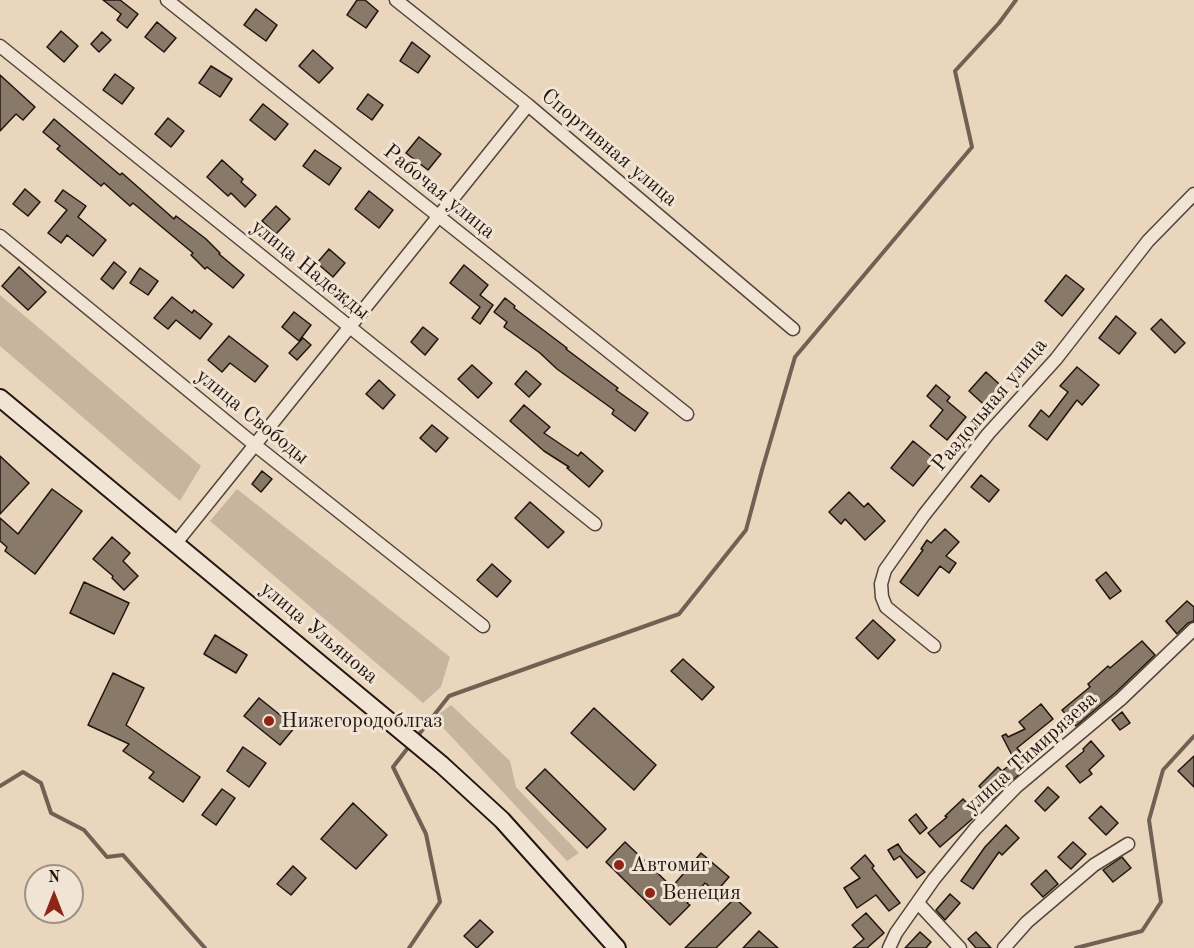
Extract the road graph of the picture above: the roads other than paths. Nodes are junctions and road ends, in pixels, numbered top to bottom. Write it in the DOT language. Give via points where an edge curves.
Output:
graph roads {
  1 [pos="167,0"];
  2 [pos="396,0"];
  3 [pos="0,46"];
  4 [pos="528,105"];
  5 [pos="1194,194"];
  6 [pos="438,216"];
  7 [pos="0,236"];
  8 [pos="350,327"];
  9 [pos="793,329"];
  10 [pos="0,398"];
  11 [pos="687,414"];
  12 [pos="255,445"];
  13 [pos="595,524"];
  14 [pos="176,543"];
  15 [pos="483,626"];
  16 [pos="1194,629"];
  17 [pos="934,646"];
  18 [pos="1128,844"];
  19 [pos="918,903"];
  20 [pos="617,948"];
  21 [pos="889,948"];
  22 [pos="960,948"];
  23 [pos="1004,948"];
  1 -- 6 [label="street, Рабочая улица"];
  2 -- 4 [label="street, Спортивная улица"];
  3 -- 8 [label="street, улица Надежды"];
  4 -- 6 [label="street"];
  4 -- 9 [label="street, Спортивная улица"];
  5 -- 17 [label="street, Раздольная улица" via="1148,241 1056,359 988,434 885,570 881,584 886,607"];
  6 -- 8 [label="street"];
  6 -- 11 [label="street, Рабочая улица"];
  7 -- 12 [label="street, улица Свободы"];
  8 -- 12 [label="street"];
  8 -- 13 [label="street, улица Надежды"];
  10 -- 14 [label="main road, улица Ульянова"];
  12 -- 14 [label="street"];
  12 -- 15 [label="street, улица Свободы"];
  14 -- 20 [label="main road, улица Ульянова" via="502,820"];
  16 -- 19 [label="street, улица Тимирязева" via="1121,699 1016,787 975,829"];
  18 -- 23 [label="street" via="1094,865 1027,922"];
  19 -- 21 [label="street, улица Тимирязева"];
  19 -- 22 [label="street"];
}
